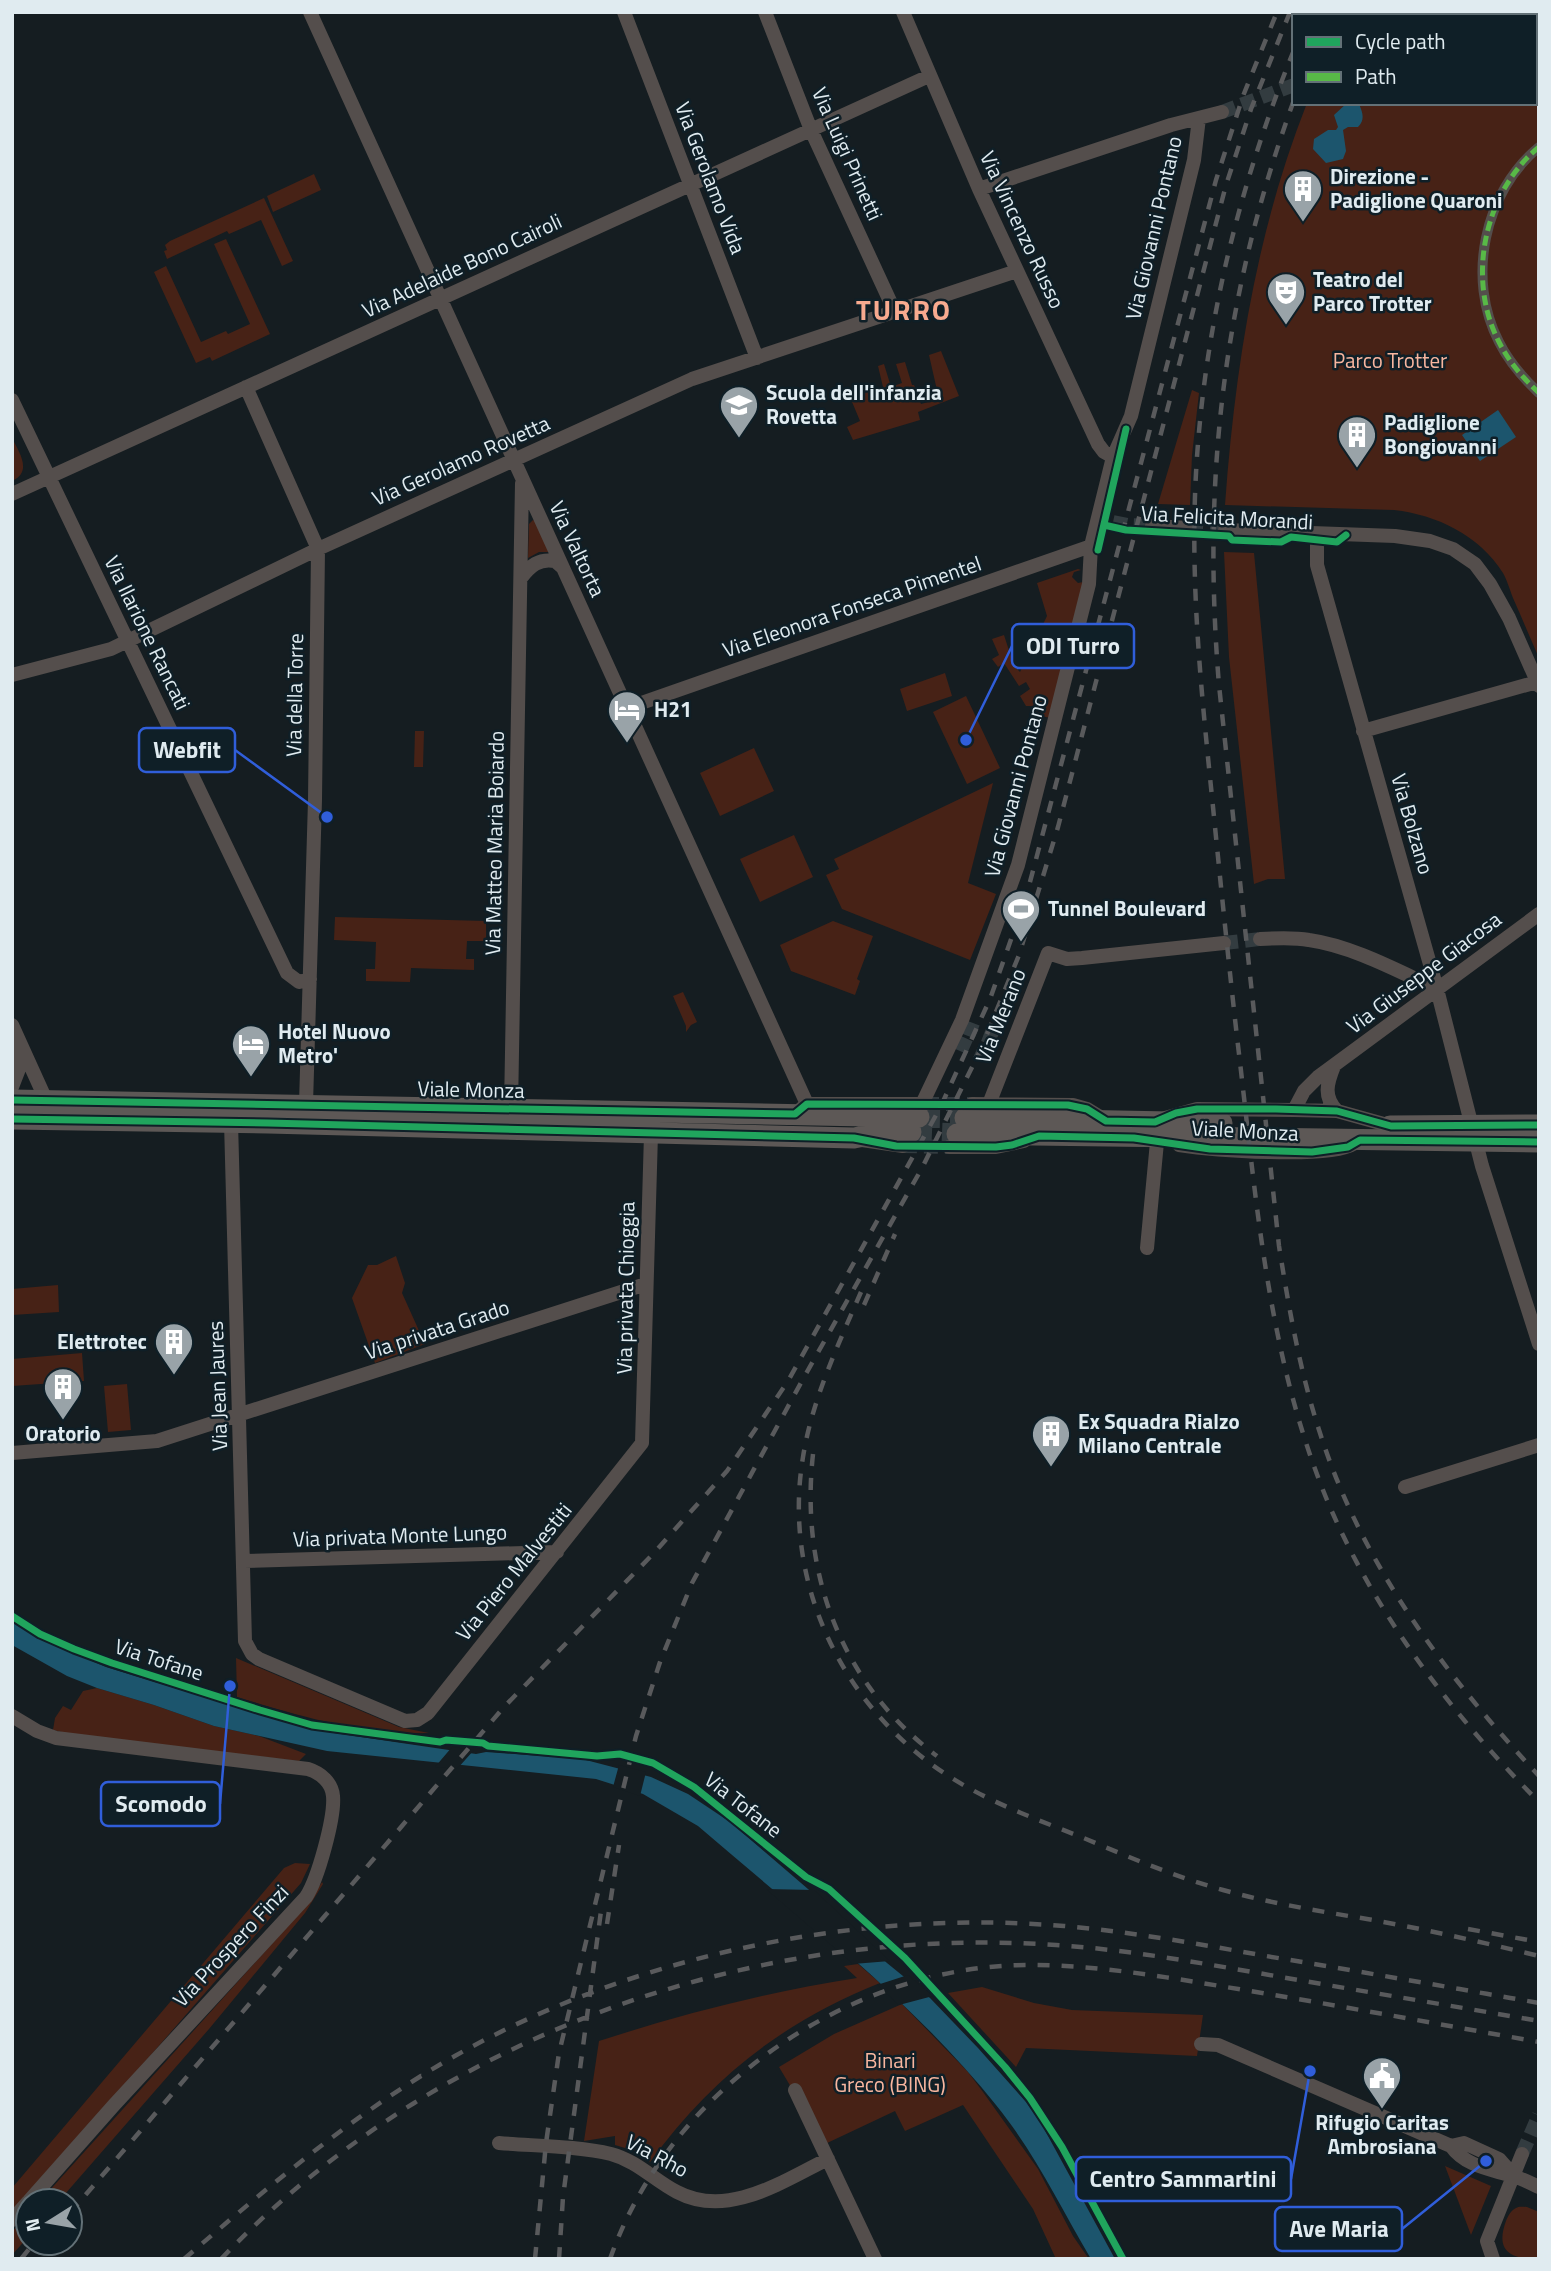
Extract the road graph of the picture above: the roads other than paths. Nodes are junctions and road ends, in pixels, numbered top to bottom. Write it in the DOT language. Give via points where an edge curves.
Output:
graph roads {
  1 [pos="310,12"];
  2 [pos="624,12"];
  3 [pos="765,12"];
  4 [pos="904,12"];
  5 [pos="929,76"];
  6 [pos="1222,112"];
  7 [pos="1199,118"];
  8 [pos="811,130"];
  9 [pos="1539,147"];
  10 [pos="689,186"];
  11 [pos="979,189"];
  12 [pos="1017,271"];
  13 [pos="440,300"];
  14 [pos="895,312"];
  15 [pos="757,358"];
  16 [pos="246,387"];
  17 [pos="1539,393"];
  18 [pos="12,400"];
  19 [pos="1113,457"];
  20 [pos="514,461"];
  21 [pos="49,477"];
  22 [pos="522,478"];
  23 [pos="12,494"];
  24 [pos="1152,526"];
  25 [pos="1189,528"];
  26 [pos="1225,530"];
  27 [pos="1317,535"];
  28 [pos="1091,546"];
  29 [pos="318,549"];
  30 [pos="563,567"];
  31 [pos="521,578"];
  32 [pos="128,640"];
  33 [pos="12,675"];
  34 [pos="1538,684"];
  35 [pos="626,708"];
  36 [pos="1363,731"];
  37 [pos="1539,914"];
  38 [pos="1260,939"];
  39 [pos="1224,943"];
  40 [pos="310,979"];
  41 [pos="1437,989"];
  42 [pos="15,1031"];
  43 [pos="1334,1066"];
  44 [pos="12,1087"];
  45 [pos="12,1100"];
  46 [pos="46,1100"];
  47 [pos="306,1104"];
  48 [pos="989,1104"];
  49 [pos="801,1109"];
  50 [pos="1294,1110"];
  51 [pos="652,1111"];
  52 [pos="1337,1111"];
  53 [pos="12,1119"];
  54 [pos="510,1120"];
  55 [pos="916,1121"];
  56 [pos="1106,1121"];
  57 [pos="232,1122"];
  58 [pos="1539,1125"];
  59 [pos="961,1126"];
  60 [pos="1391,1126"];
  61 [pos="1156,1132"];
  62 [pos="651,1134"];
  63 [pos="1475,1134"];
  64 [pos="1134,1138"];
  65 [pos="1360,1140"];
  66 [pos="1539,1142"];
  67 [pos="1147,1248"];
  68 [pos="646,1284"];
  69 [pos="1539,1344"];
  70 [pos="240,1415"];
  71 [pos="642,1443"];
  72 [pos="1539,1445"];
  73 [pos="12,1453"];
  74 [pos="1405,1487"];
  75 [pos="557,1552"];
  76 [pos="244,1561"];
  77 [pos="249,1649"];
  78 [pos="12,1716"];
  79 [pos="1200,2044"];
  80 [pos="795,2090"];
  81 [pos="499,2143"];
  82 [pos="1522,2154"];
  83 [pos="828,2159"];
  84 [pos="1514,2176"];
  85 [pos="42,2187"];
  86 [pos="1539,2187"];
  87 [pos="1488,2257"];
  88 [pos="875,2259"];
  1 -- 13 [label="street, Via Valtorta"];
  2 -- 10 [label="street, Via Gerolamo Vida"];
  3 -- 8 [label="street, Via Luigi Prinetti"];
  4 -- 5 [label="street, Via Vincenzo Russo"];
  5 -- 8 [label="street, Via Adelaide Bono Cairoli"];
  5 -- 11 [label="street, Via Vincenzo Russo"];
  6 -- 7 [label="street"];
  7 -- 11 [label="street"];
  7 -- 19 [label="street, Via Giovanni Pontano" via="1194,160 1131,416"];
  8 -- 10 [label="street, Via Adelaide Bono Cairoli"];
  8 -- 14 [label="street, Via Luigi Prinetti"];
  9 -- 17 [label="street" via="1524,159 1501,192 1490,218 1483,262 1495,334 1513,365"];
  10 -- 13 [label="street, Via Adelaide Bono Cairoli"];
  10 -- 15 [label="street, Via Gerolamo Vida"];
  11 -- 12 [label="street, Via Vincenzo Russo"];
  12 -- 14 [label="street, Via Gerolamo Rovetta"];
  12 -- 19 [label="street, Via Vincenzo Russo" via="1101,450"];
  13 -- 16 [label="street, Via Adelaide Bono Cairoli"];
  13 -- 20 [label="street, Via Valtorta"];
  14 -- 15 [label="street, Via Gerolamo Rovetta"];
  15 -- 20 [label="street, Via Gerolamo Rovetta" via="677,385"];
  16 -- 21 [label="street, Via Adelaide Bono Cairoli"];
  16 -- 29 [label="street, Via della Torre"];
  18 -- 21 [label="street, Via Ilarione Rancati"];
  19 -- 28 [label="street, Via Giovanni Pontano" via="1106,520"];
  20 -- 22 [label="street, Via Valtorta"];
  20 -- 29 [label="street, Via Gerolamo Rovetta"];
  21 -- 23 [label="street, Via Adelaide Bono Cairoli"];
  21 -- 32 [label="street, Via Ilarione Rancati"];
  22 -- 30 [label="street, Via Valtorta"];
  22 -- 31 [label="street, Via Matteo Maria Boiardo"];
  24 -- 25 [label="street, Via Felicita Morandi"];
  26 -- 27 [label="street, Via Felicita Morandi"];
  27 -- 34 [label="street, Via Felicita Morandi" via="1421,539 1463,554 1493,588"];
  27 -- 36 [label="street, Via Bolzano" via="1317,565"];
  28 -- 35 [label="street, Via Eleonora Fonseca Pimentel"];
  28 -- 55 [label="street, Via Giovanni Pontano" via="1089,584 1022,853 961,1027"];
  29 -- 32 [label="street, Via Gerolamo Rovetta"];
  29 -- 40 [label="street, Via della Torre"];
  30 -- 31 [label="street" via="555,561 539,561"];
  30 -- 35 [label="street, Via Valtorta"];
  31 -- 54 [label="street, Via Matteo Maria Boiardo"];
  32 -- 33 [label="street, Via Gerolamo Rovetta" via="111,649"];
  32 -- 40 [label="street, Via Ilarione Rancati" via="287,973 299,982"];
  34 -- 36 [label="street"];
  35 -- 49 [label="street, Via Valtorta"];
  36 -- 41 [label="street, Via Bolzano"];
  37 -- 41 [label="street, Via Giuseppe Giacosa"];
  38 -- 41 [label="street" via="1327,944"];
  39 -- 48 [label="street, Via Merano" via="1067,959 1048,953 1000,1060"];
  40 -- 47 [label="street, Via della Torre"];
  41 -- 43 [label="street, Via Giuseppe Giacosa"];
  41 -- 63 [label="street, Via Bolzano"];
  42 -- 44 [label="street" via="20,1062"];
  42 -- 46 [label="street"];
  43 -- 50 [label="street, Via Giuseppe Giacosa" via="1308,1085"];
  43 -- 52 [label="street" via="1327,1090"];
  45 -- 46 [label="main road, Viale Monza"];
  46 -- 47 [label="main road, Viale Monza"];
  47 -- 54 [label="main road, Viale Monza"];
  48 -- 56 [label="street, Viale Monza" via="1073,1105"];
  48 -- 59 [label="street, Viale Monza"];
  49 -- 51 [label="main road, Viale Monza"];
  49 -- 55 [label="main road, Viale Monza"];
  50 -- 52 [label="street, Viale Monza"];
  50 -- 61 [label="street, Viale Monza" via="1197,1109 1176,1113"];
  51 -- 54 [label="main road, Viale Monza"];
  51 -- 62 [label="main road"];
  52 -- 60 [label="street, Viale Monza"];
  53 -- 57 [label="main road, Viale Monza"];
  54 -- 57 [label="main road, Viale Monza"];
  54 -- 62 [label="main road, Viale Monza"];
  55 -- 62 [label="main road, Viale Monza" via="854,1138"];
  56 -- 59 [label="main road, Viale Monza"];
  56 -- 61 [label="main road, Viale Monza"];
  57 -- 70 [label="street, Via Jean Jaures"];
  58 -- 63 [label="main road, Viale Monza"];
  59 -- 64 [label="main road, Viale Monza" via="1039,1136"];
  60 -- 61 [label="main road, Viale Monza"];
  60 -- 63 [label="main road, Viale Monza"];
  61 -- 64 [label="street, Viale Monza"];
  61 -- 65 [label="street, Viale Monza" via="1227,1150 1316,1152 1348,1147"];
  61 -- 67 [label="street"];
  62 -- 68 [label="street, Via privata Chioggia"];
  63 -- 65 [label="main road, Viale Monza"];
  63 -- 66 [label="main road, Viale Monza"];
  63 -- 69 [label="street, Via Bolzano"];
  64 -- 65 [label="main road, Viale Monza"];
  68 -- 70 [label="street, Via privata Grado"];
  68 -- 71 [label="street, Via privata Chioggia"];
  70 -- 73 [label="street, Via privata Grado" via="157,1441"];
  70 -- 76 [label="street, Via Jean Jaures"];
  71 -- 75 [label="street, Via Piero Malvestiti"];
  72 -- 74 [label="street"];
  75 -- 76 [label="street, Via privata Monte Lungo"];
  75 -- 77 [label="street, Via Piero Malvestiti" via="428,1713 412,1721 259,1659"];
  76 -- 77 [label="street, Via Jean Jaures" via="245,1641"];
  78 -- 85 [label="street, Via Prospero Finzi" via="56,1738 309,1769 327,1781 333,1797 320,1867 306,1897"];
  79 -- 84 [label="street" via="1218,2045 1451,2146 1459,2157"];
  80 -- 83 [label="street"];
  81 -- 83 [label="street, Via Rho" via="610,2154 682,2194 712,2201 745,2198"];
  82 -- 84 [label="street"];
  83 -- 88 [label="street"];
  84 -- 86 [label="street"];
  84 -- 87 [label="street" via="1487,2241"];
}
